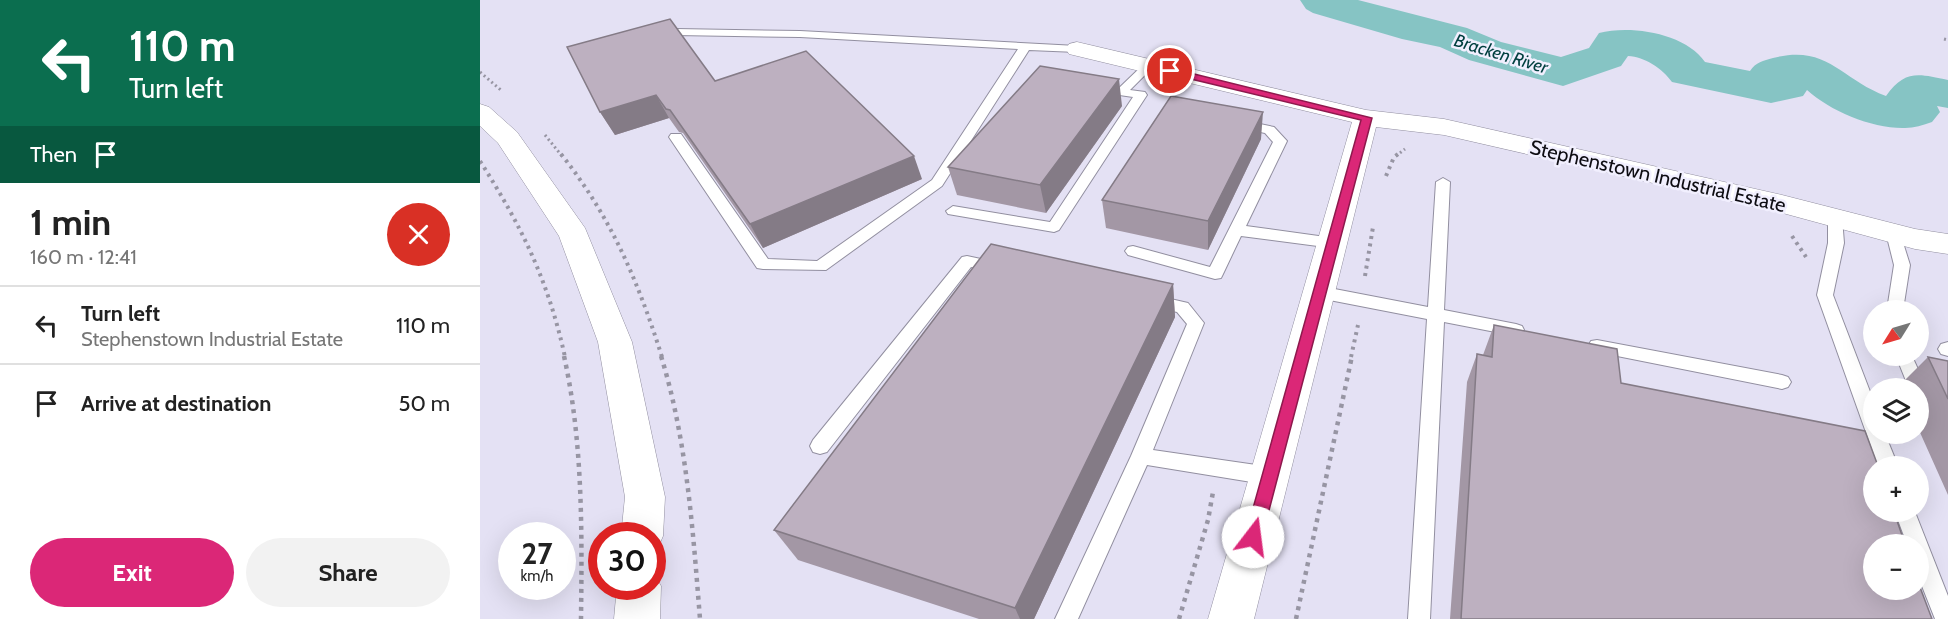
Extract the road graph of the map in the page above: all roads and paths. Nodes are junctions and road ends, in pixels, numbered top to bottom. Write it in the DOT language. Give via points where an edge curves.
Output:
graph roads {
  1 [pos="642,41"];
  2 [pos="1026,46"];
  3 [pos="1077,49"];
  4 [pos="1148,66"];
  5 [pos="1090,86"];
  6 [pos="1121,92"];
  7 [pos="480,112"];
  8 [pos="1366,118"];
  9 [pos="1225,121"];
  10 [pos="676,137"];
  11 [pos="1412,143"];
  12 [pos="480,161"];
  13 [pos="1443,182"];
  14 [pos="1383,183"];
  15 [pos="953,211"];
  16 [pos="1835,218"];
  17 [pos="1374,224"];
  18 [pos="1236,230"];
  19 [pos="1789,231"];
  20 [pos="1893,233"];
  21 [pos="1333,243"];
  22 [pos="1948,244"];
  23 [pos="1133,251"];
  24 [pos="1012,271"];
  25 [pos="1319,292"];
  26 [pos="1826,295"];
  27 [pos="1137,297"];
  28 [pos="1361,300"];
  29 [pos="1897,300"];
  30 [pos="1436,314"];
  31 [pos="1528,332"];
  32 [pos="1586,344"];
  33 [pos="1908,366"];
  34 [pos="1912,376"];
  35 [pos="1782,382"];
  36 [pos="1863,398"];
  37 [pos="820,446"];
  38 [pos="1141,456"];
  39 [pos="1217,468"];
  40 [pos="1270,476"];
  41 [pos="643,522"];
  42 [pos="1929,575"];
  43 [pos="639,600"];
  44 [pos="581,619"];
  45 [pos="638,619"];
  46 [pos="1066,619"];
  47 [pos="1179,619"];
  48 [pos="1231,619"];
  49 [pos="1296,619"];
  50 [pos="1419,619"];
  51 [pos="1946,619"];
  1 -- 2 [label="lane" via="676,32"];
  2 -- 3 [label="lane"];
  2 -- 10 [label="lane" via="937,183 820,266 763,264"];
  3 -- 4 [label="street, Stephenstown Industrial Estate"];
  4 -- 6 [label="lane"];
  4 -- 8 [label="street, Stephenstown Industrial Estate"];
  5 -- 6 [label="lane"];
  6 -- 15 [label="lane" via="1141,95 1054,227"];
  7 -- 41 [label="street" via="508,138 574,235 615,342 645,497"];
  8 -- 16 [label="street, Stephenstown Industrial Estate" via="1444,127"];
  8 -- 21 [label="street"];
  9 -- 18 [label="lane" via="1269,130 1280,141"];
  11 -- 14 [label="path" via="1394,157"];
  12 -- 44 [label="path" via="529,241 557,315 570,373 582,498"];
  13 -- 30 [label="lane"];
  16 -- 20 [label="street, Stephenstown Industrial Estate"];
  16 -- 26 [label="lane" via="1836,243"];
  17 -- 28 [label="path"];
  18 -- 21 [label="lane"];
  18 -- 23 [label="lane" via="1215,274"];
  19 -- 26 [label="path"];
  20 -- 22 [label="street, Stephenstown Industrial Estate"];
  20 -- 29 [label="lane" via="1902,265"];
  21 -- 25 [label="street"];
  24 -- 37 [label="lane" via="967,261"];
  25 -- 28 [label="lane"];
  25 -- 40 [label="street"];
  26 -- 36 [label="lane"];
  27 -- 38 [label="lane" via="1182,307 1196,323"];
  28 -- 30 [label="lane"];
  28 -- 49 [label="path"];
  30 -- 31 [label="lane"];
  30 -- 50 [label="lane"];
  32 -- 35 [label="lane"];
  33 -- 34 [label="lane"];
  38 -- 39 [label="lane"];
  38 -- 46 [label="lane"];
  39 -- 40 [label="lane"];
  39 -- 47 [label="path" via="1208,520"];
  40 -- 48 [label="street"];
  42 -- 51 [label="lane"];
  43 -- 45 [label="street"];
}
